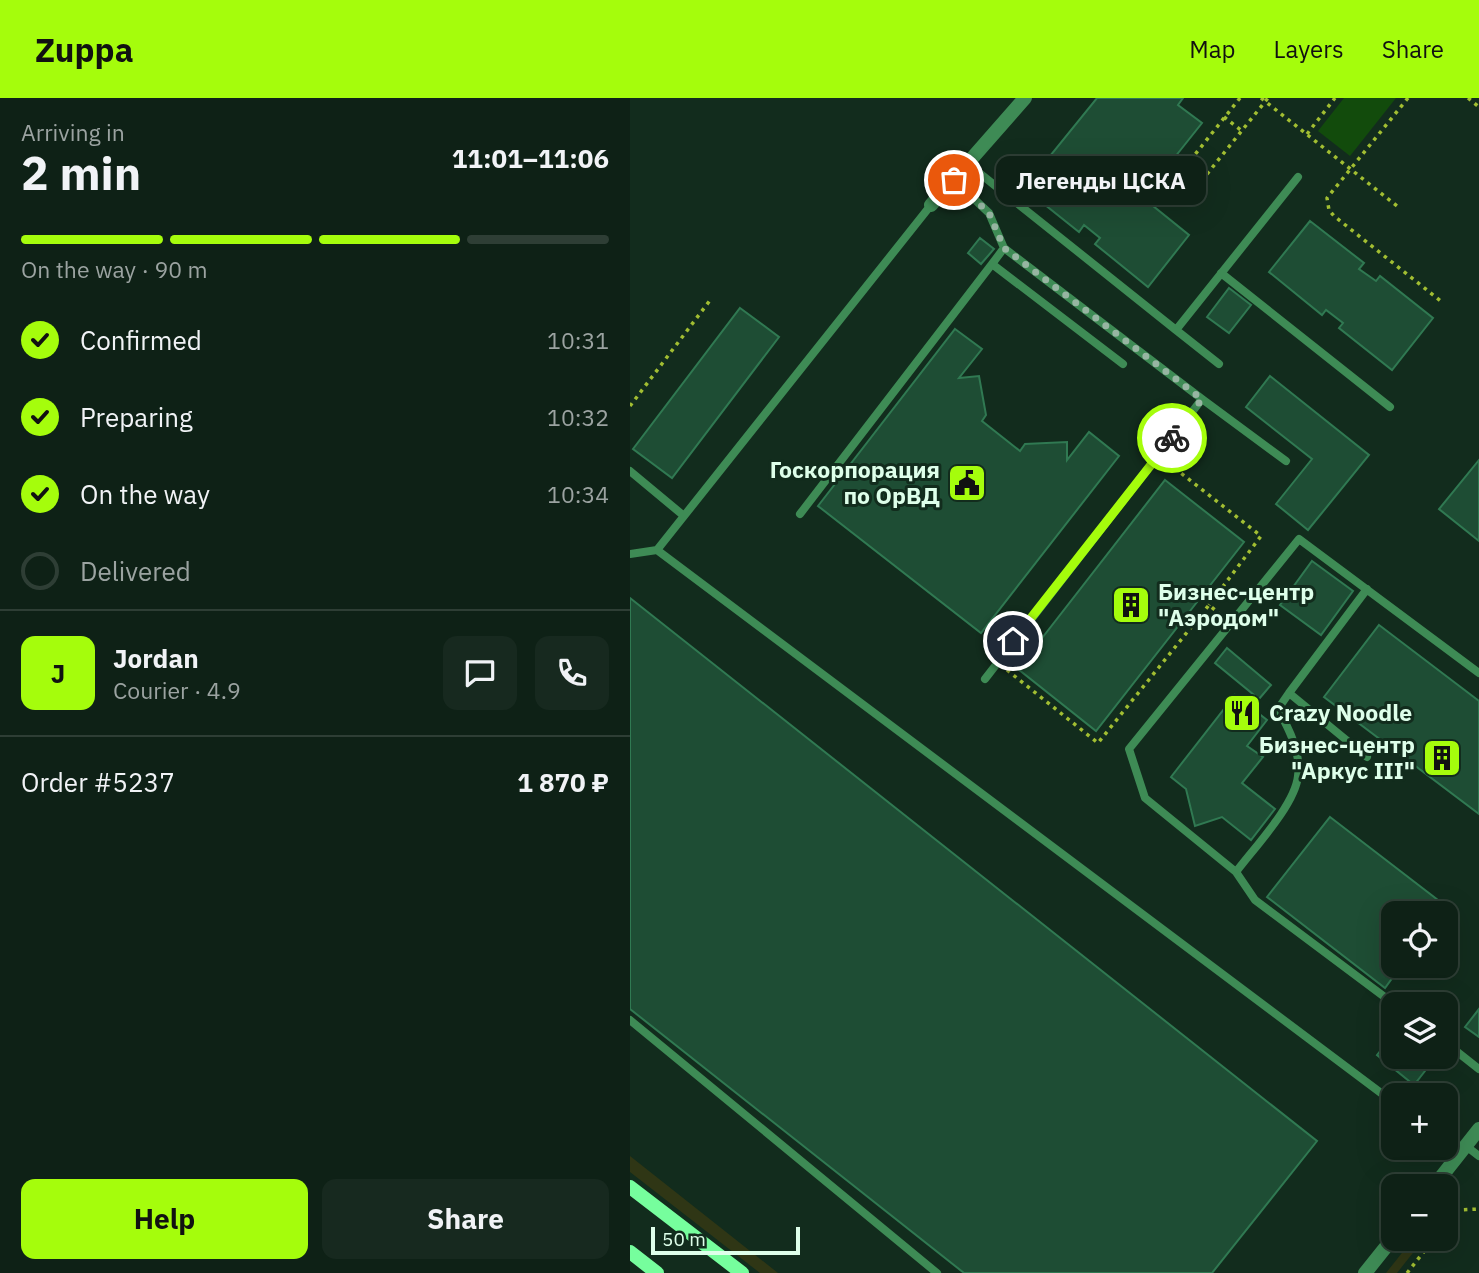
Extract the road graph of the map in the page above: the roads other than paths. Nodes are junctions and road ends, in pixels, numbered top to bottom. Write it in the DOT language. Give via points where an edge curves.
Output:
graph roads {
  1 [pos="1024,98"];
  2 [pos="968,164"];
  3 [pos="1298,177"];
  4 [pos="954,180"];
  5 [pos="931,205"];
  6 [pos="1004,248"];
  7 [pos="992,264"];
  8 [pos="1221,273"];
  9 [pos="1176,330"];
  10 [pos="1123,364"];
  11 [pos="1219,364"];
  12 [pos="1202,399"];
  13 [pos="1390,407"];
  14 [pos="1286,461"];
  15 [pos="630,471"];
  16 [pos="800,514"];
  17 [pos="684,516"];
  18 [pos="657,550"];
  19 [pos="630,554"];
  20 [pos="1367,589"];
  21 [pos="1479,673"];
  22 [pos="985,679"];
  23 [pos="1289,693"];
  24 [pos="1367,757"];
  25 [pos="1236,872"];
  26 [pos="1381,994"];
  27 [pos="630,1020"];
  28 [pos="1458,1053"];
  29 [pos="1479,1069"];
  30 [pos="1381,1093"];
  31 [pos="1479,1129"];
  32 [pos="1458,1146"];
  33 [pos="1464,1149"];
  34 [pos="1479,1156"];
  35 [pos="1444,1174"];
  36 [pos="630,1187"];
  37 [pos="1383,1251"];
  38 [pos="630,1252"];
  39 [pos="657,1273"];
  40 [pos="742,1273"];
  41 [pos="937,1273"];
  42 [pos="1365,1273"];
  1 -- 2 [label="street"];
  2 -- 4 [label="street"];
  2 -- 9 [label="lane"];
  3 -- 8 [label="lane"];
  4 -- 5 [label="street"];
  4 -- 6 [label="lane" via="989,213"];
  5 -- 17 [label="lane"];
  6 -- 7 [label="lane"];
  6 -- 12 [label="lane"];
  7 -- 10 [label="lane"];
  7 -- 16 [label="lane"];
  8 -- 9 [label="lane"];
  8 -- 13 [label="lane"];
  9 -- 11 [label="lane"];
  12 -- 14 [label="lane"];
  12 -- 22 [label="lane"];
  15 -- 17 [label="lane"];
  17 -- 18 [label="lane"];
  18 -- 19 [label="lane"];
  18 -- 30 [label="lane"];
  20 -- 21 [label="lane"];
  20 -- 23 [label="lane"];
  20 -- 25 [label="lane" via="1298,539 1129,749 1144,798"];
  23 -- 24 [label="lane"];
  23 -- 25 [label="lane" via="1278,709 1297,752 1298,776 1290,800"];
  25 -- 26 [label="lane" via="1255,900"];
  27 -- 41 [label="lane"];
  28 -- 29 [label="lane"];
  31 -- 33 [label="street"];
  32 -- 33 [label="lane"];
  33 -- 34 [label="lane"];
  33 -- 35 [label="street"];
  36 -- 40 [label="street"];
  37 -- 42 [label="street"];
  38 -- 39 [label="street"];
}
